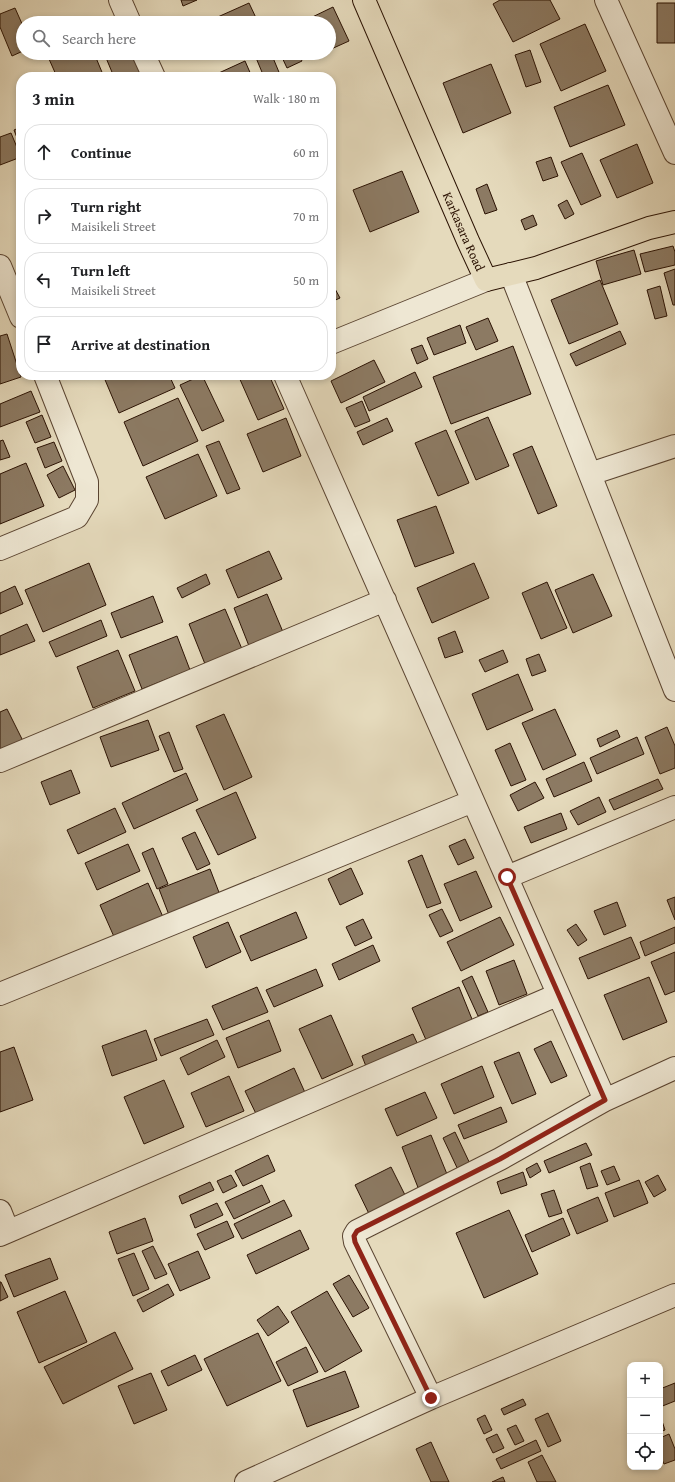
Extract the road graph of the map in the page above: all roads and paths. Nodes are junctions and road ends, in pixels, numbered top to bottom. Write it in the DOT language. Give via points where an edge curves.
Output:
graph roads {
  1 [pos="120,0"];
  2 [pos="364,0"];
  3 [pos="610,1"];
  4 [pos="127,16"];
  5 [pos="146,60"];
  6 [pos="152,72"];
  7 [pos="675,154"];
  8 [pos="675,222"];
  9 [pos="0,266"];
  10 [pos="511,274"];
  11 [pos="486,280"];
  12 [pos="16,305"];
  13 [pos="336,341"];
  14 [pos="47,380"];
  15 [pos="287,380"];
  16 [pos="675,446"];
  17 [pos="590,474"];
  18 [pos="0,549"];
  19 [pos="384,600"];
  20 [pos="675,690"];
  21 [pos="0,761"];
  22 [pos="473,801"];
  23 [pos="675,807"];
  24 [pos="507,877"];
  25 [pos="0,994"];
  26 [pos="557,994"];
  27 [pos="675,1068"];
  28 [pos="605,1100"];
  29 [pos="3,1226"];
  30 [pos="675,1295"];
  31 [pos="431,1398"];
  32 [pos="246,1482"];
  1 -- 4 [label="street"];
  2 -- 11 [label="main road, Karkasara Road"];
  3 -- 7 [label="street"];
  5 -- 6 [label="street"];
  8 -- 10 [label="main road, Karkasara Road" via="649,228 536,268"];
  9 -- 12 [label="street"];
  10 -- 11 [label="main road, Karkasara Road"];
  10 -- 17 [label="street"];
  11 -- 13 [label="street"];
  14 -- 18 [label="street" via="87,482 87,500 77,517"];
  15 -- 19 [label="street"];
  16 -- 17 [label="street"];
  17 -- 20 [label="street"];
  19 -- 21 [label="street"];
  19 -- 22 [label="street"];
  22 -- 24 [label="street"];
  22 -- 25 [label="street"];
  23 -- 24 [label="street"];
  24 -- 26 [label="street"];
  26 -- 28 [label="street"];
  26 -- 29 [label="street"];
  27 -- 28 [label="street"];
  28 -- 31 [label="street" via="500,1159 357,1231 354,1236"];
  30 -- 31 [label="street"];
  31 -- 32 [label="street"];
}
